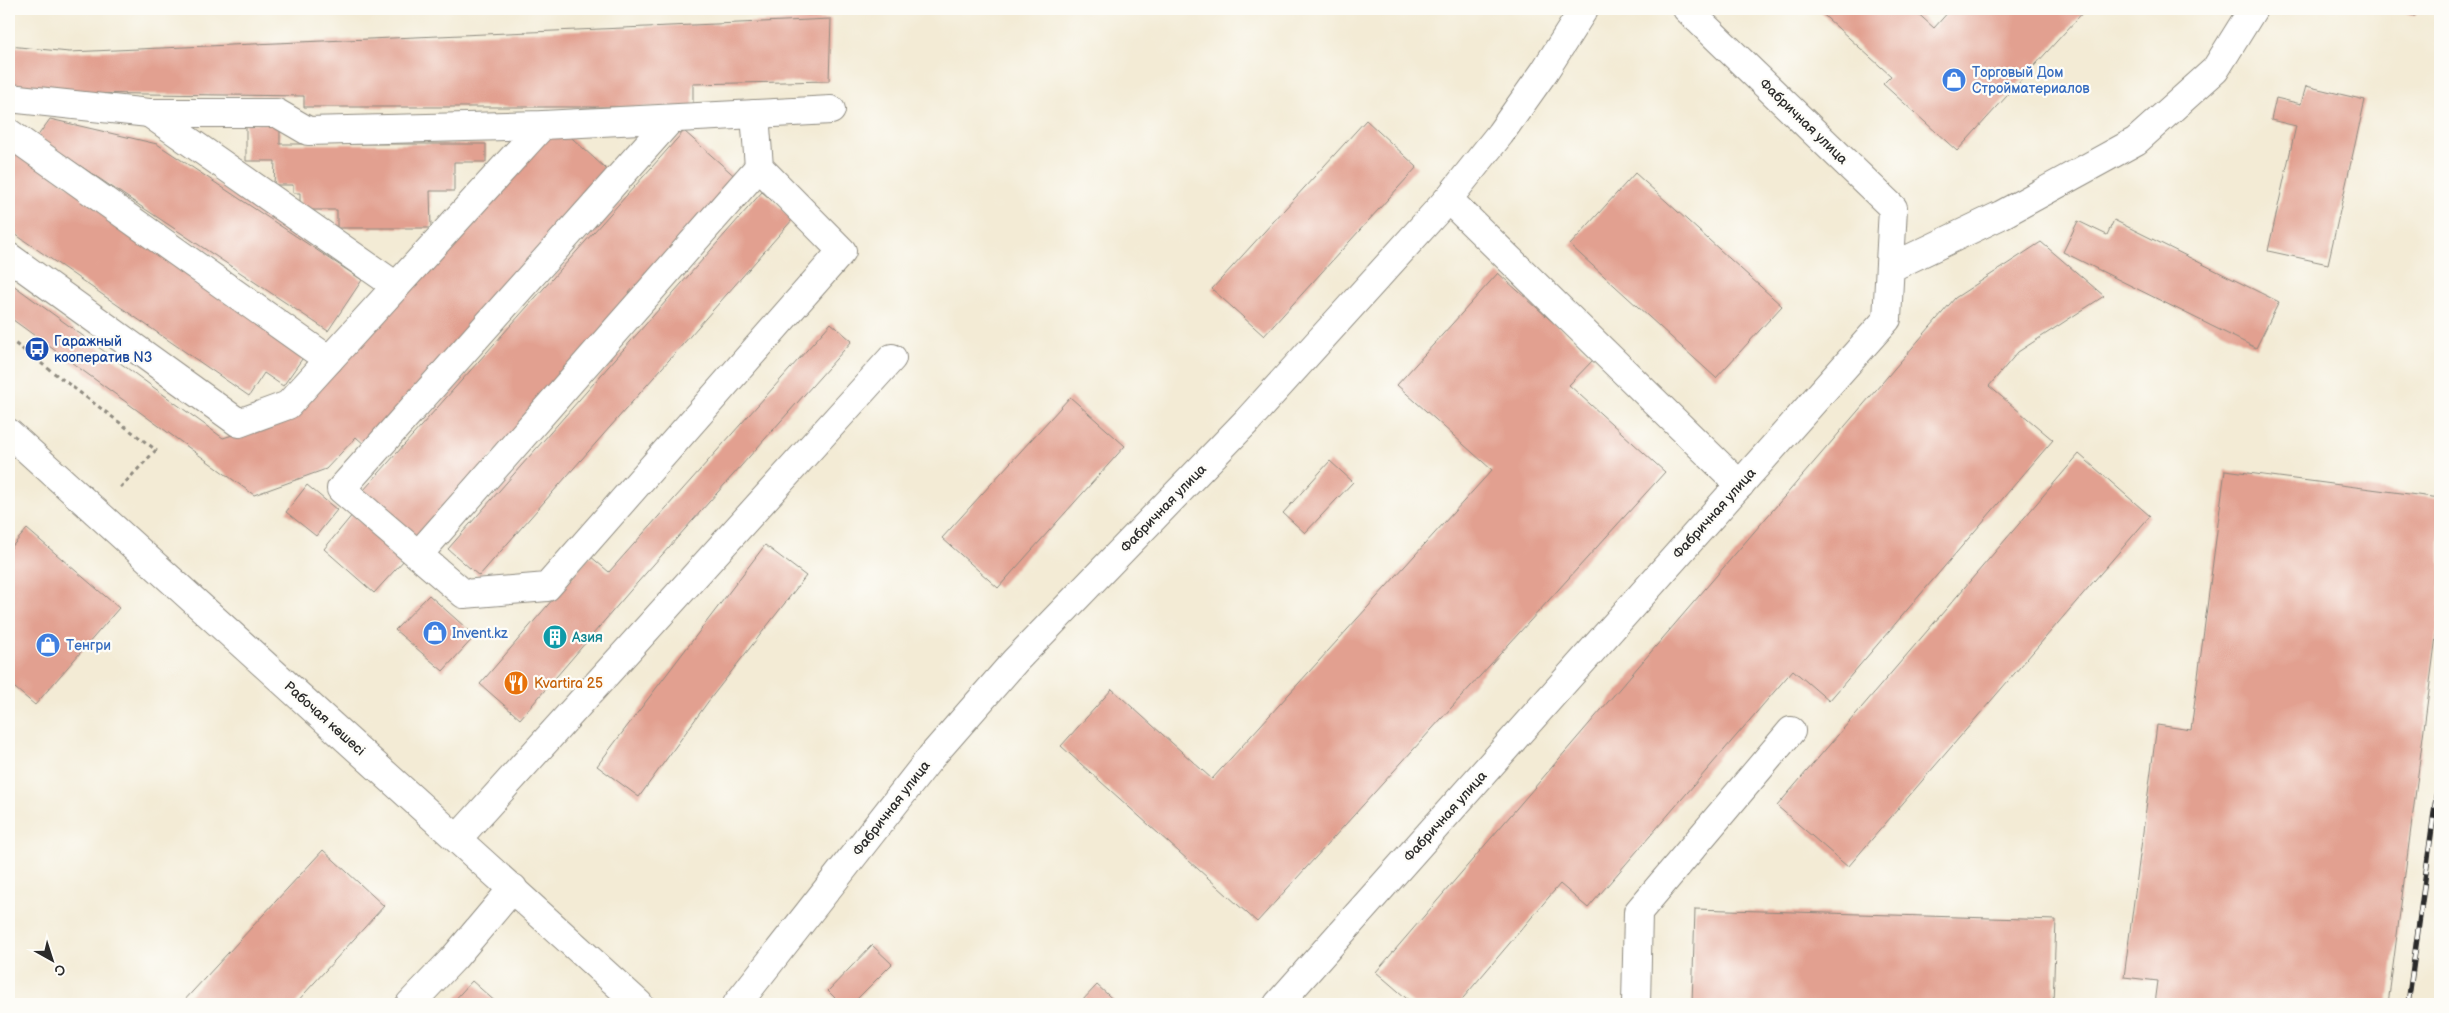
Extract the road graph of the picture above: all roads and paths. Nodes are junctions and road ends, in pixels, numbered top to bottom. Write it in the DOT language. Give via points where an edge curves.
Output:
graph roads {
  1 [pos="1584,9"];
  2 [pos="1687,9"];
  3 [pos="2253,9"];
  4 [pos="9,98"];
  5 [pos="831,110"];
  6 [pos="149,113"];
  7 [pos="755,114"];
  8 [pos="671,119"];
  9 [pos="543,125"];
  10 [pos="9,134"];
  11 [pos="759,167"];
  12 [pos="1448,199"];
  13 [pos="9,257"];
  14 [pos="1890,268"];
  15 [pos="396,286"];
  16 [pos="9,339"];
  17 [pos="892,358"];
  18 [pos="329,360"];
  19 [pos="9,433"];
  20 [pos="156,450"];
  21 [pos="1740,484"];
  22 [pos="418,555"];
  23 [pos="1792,731"];
  24 [pos="458,838"];
  25 [pos="512,888"];
  26 [pos="410,1004"];
  27 [pos="639,1004"];
  28 [pos="737,1004"];
  29 [pos="1278,1004"];
  30 [pos="1636,1004"];
  1 -- 12 [label="street, Фабричная улица" via="1500,134"];
  2 -- 14 [label="street, Фабричная улица" via="1892,208"];
  3 -- 14 [label="street" via="2215,70 2136,141 2001,215"];
  4 -- 6 [label="street"];
  5 -- 7 [label="street"];
  6 -- 9 [label="street" via="277,113 308,131"];
  6 -- 15 [label="street"];
  7 -- 8 [label="street"];
  7 -- 11 [label="street"];
  8 -- 9 [label="street"];
  8 -- 22 [label="street" via="341,489"];
  9 -- 15 [label="street"];
  10 -- 18 [label="street"];
  11 -- 22 [label="street"];
  11 -- 22 [label="street" via="842,251 547,587 464,594"];
  12 -- 21 [label="street"];
  12 -- 28 [label="street, Фабричная улица" via="1247,421 1014,661 931,757"];
  13 -- 18 [label="street" via="239,423 288,405"];
  14 -- 21 [label="street, Фабричная улица" via="1887,319"];
  15 -- 18 [label="street"];
  16 -- 20 [label="path"];
  17 -- 24 [label="street"];
  19 -- 24 [label="street, Рабочая көшесі"];
  21 -- 29 [label="street, Фабричная улица"];
  23 -- 30 [label="street" via="1638,912"];
  24 -- 25 [label="street, Рабочая көшесі"];
  25 -- 26 [label="street" via="454,958"];
  25 -- 27 [label="street, Рабочая көшесі"];
}
